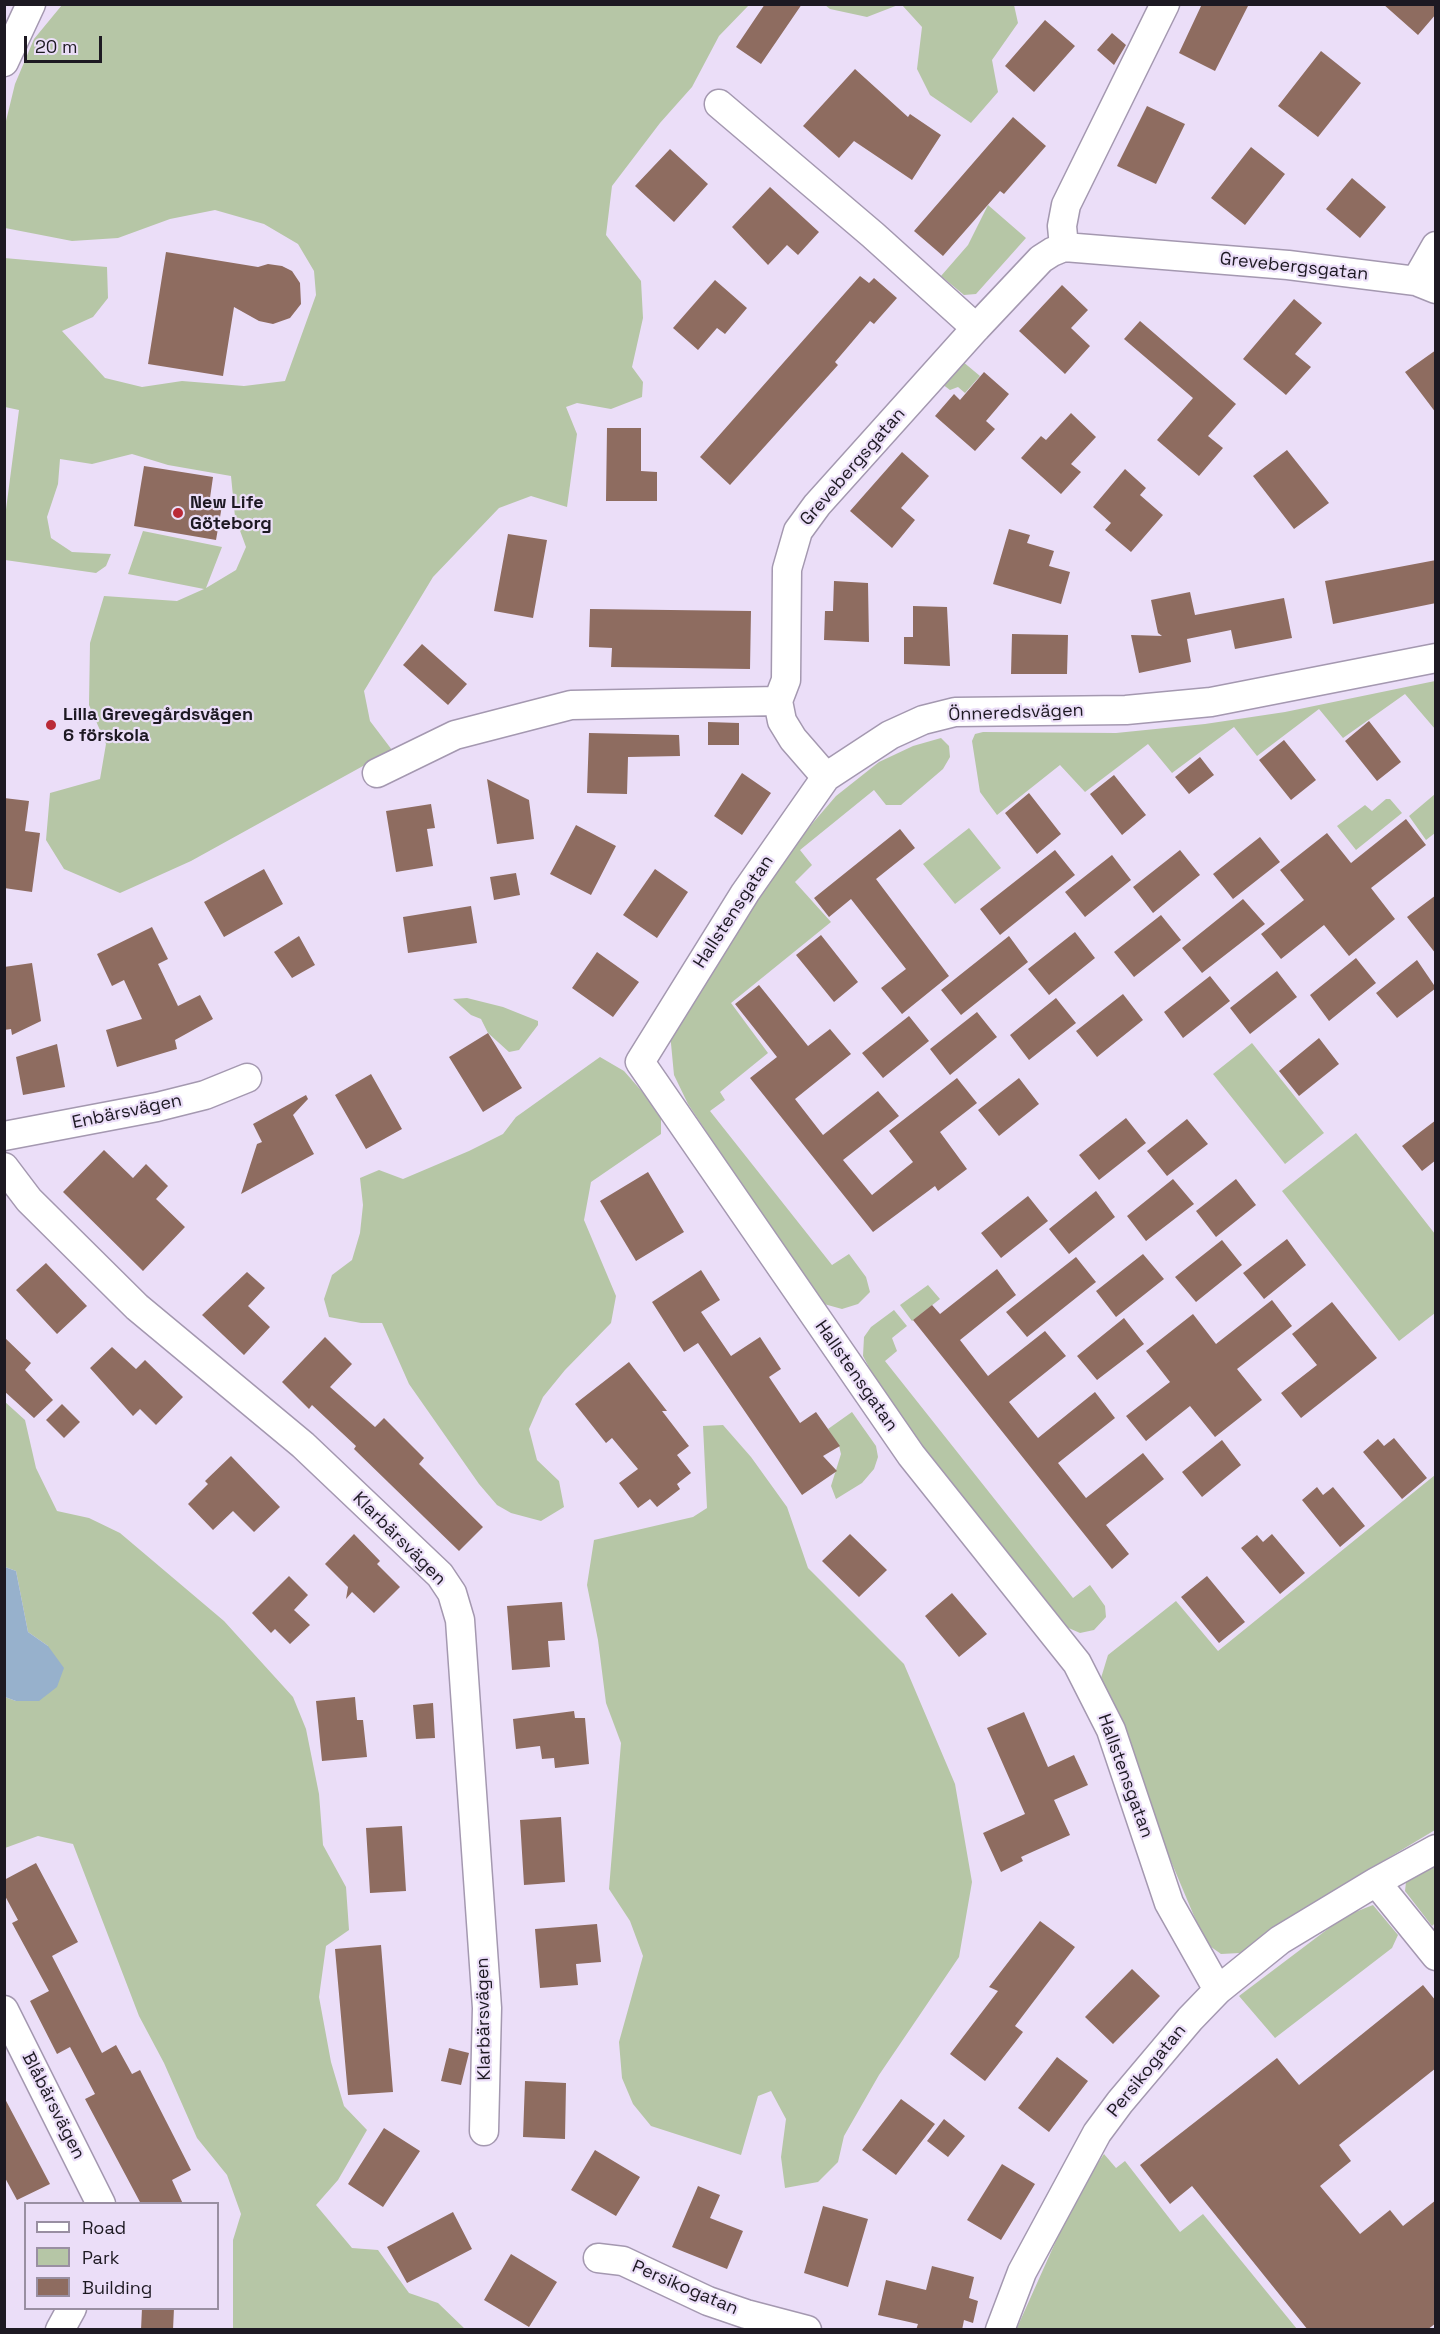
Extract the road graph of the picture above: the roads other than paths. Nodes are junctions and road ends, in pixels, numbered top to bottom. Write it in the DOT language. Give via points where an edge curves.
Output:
graph roads {
  1 [pos="31,4"];
  2 [pos="1166,4"];
  3 [pos="4,62"];
  4 [pos="719,104"];
  5 [pos="1436,246"];
  6 [pos="1064,247"];
  7 [pos="1426,285"];
  8 [pos="976,328"];
  9 [pos="1436,658"];
  10 [pos="778,701"];
  11 [pos="376,773"];
  12 [pos="825,777"];
  13 [pos="247,1078"];
  14 [pos="4,1136"];
  15 [pos="4,1167"];
  16 [pos="1436,1849"];
  17 [pos="1376,1882"];
  18 [pos="1436,1956"];
  19 [pos="1218,1990"];
  20 [pos="4,2010"];
  21 [pos="484,2131"];
  22 [pos="99,2202"];
  23 [pos="598,2258"];
  24 [pos="71,2310"];
  25 [pos="60,2330"];
  26 [pos="807,2330"];
  27 [pos="999,2330"];
  1 -- 3 [label="street"];
  2 -- 6 [label="street" via="1066,206 1062,226"];
  4 -- 8 [label="street"];
  5 -- 7 [label="street, Grevebergsgatan"];
  6 -- 7 [label="street, Grevebergsgatan" via="1288,265"];
  6 -- 8 [label="street, Grevebergsgatan" via="1041,259"];
  8 -- 10 [label="street, Grevebergsgatan" via="798,531 787,569 786,680"];
  9 -- 12 [label="street, Önneredsvägen" via="1211,702 1126,710 955,712 923,720 890,735"];
  10 -- 11 [label="street" via="571,705 455,735"];
  10 -- 12 [label="street" via="782,722"];
  12 -- 19 [label="street, Hallstensgatan" via="745,892 640,1062 911,1455 1077,1663 1111,1730 1169,1903"];
  13 -- 14 [label="street, Enbärsvägen" via="205,1095 157,1107"];
  15 -- 21 [label="street, Klarbärsvägen" via="29,1200 137,1307 303,1445 440,1575 452,1593 460,1620 487,2008"];
  16 -- 17 [label="street, Persikogatan"];
  17 -- 18 [label="street"];
  17 -- 19 [label="street, Persikogatan" via="1280,1940"];
  19 -- 27 [label="street, Persikogatan" via="1151,2064 1097,2133 1022,2272"];
  20 -- 22 [label="street, Blåbärsvägen"];
  23 -- 26 [label="street, Persikogatan" via="623,2261 708,2301"];
  24 -- 25 [label="street"];
}
